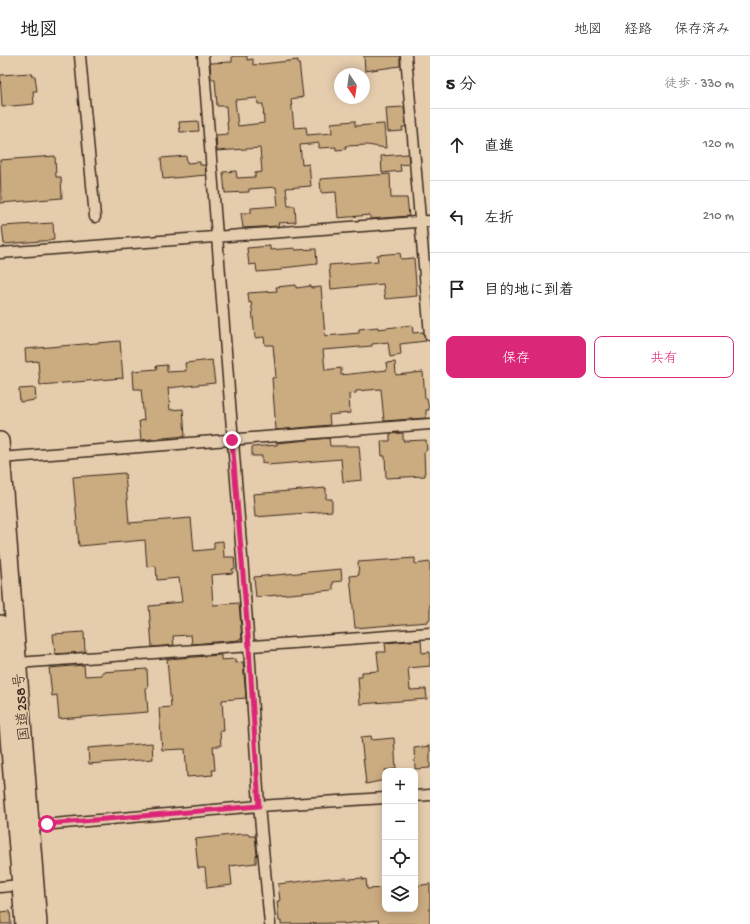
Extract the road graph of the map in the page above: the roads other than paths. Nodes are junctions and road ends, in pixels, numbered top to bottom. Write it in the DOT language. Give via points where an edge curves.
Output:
graph roads {
  1 [pos="80,56"];
  2 [pos="203,56"];
  3 [pos="406,56"];
  4 [pos="95,217"];
  5 [pos="426,221"];
  6 [pos="216,238"];
  7 [pos="0,253"];
  8 [pos="430,335"];
  9 [pos="430,424"];
  10 [pos="232,440"];
  11 [pos="0,441"];
  12 [pos="1,458"];
  13 [pos="0,624"];
  14 [pos="430,633"];
  15 [pos="249,647"];
  16 [pos="17,663"];
  17 [pos="3,706"];
  18 [pos="430,795"];
  19 [pos="418,796"];
  20 [pos="382,798"];
  21 [pos="259,806"];
  22 [pos="30,826"];
  23 [pos="20,885"];
  24 [pos="0,887"];
  25 [pos="24,924"];
  26 [pos="38,924"];
  27 [pos="270,924"];
  1 -- 4 [label="street"];
  2 -- 6 [label="street"];
  3 -- 5 [label="street"];
  5 -- 6 [label="street"];
  5 -- 8 [label="street"];
  6 -- 7 [label="street"];
  6 -- 10 [label="street"];
  9 -- 10 [label="street"];
  10 -- 12 [label="street"];
  10 -- 15 [label="street"];
  11 -- 12 [label="highway, 国道258号"];
  12 -- 16 [label="highway, 国道258号"];
  13 -- 17 [label="highway, 国道258号"];
  14 -- 15 [label="street"];
  15 -- 16 [label="street"];
  15 -- 21 [label="street"];
  16 -- 22 [label="highway, 国道258号"];
  17 -- 23 [label="highway, 国道258号"];
  18 -- 19 [label="street"];
  20 -- 21 [label="street"];
  21 -- 22 [label="street"];
  21 -- 27 [label="street"];
  22 -- 26 [label="highway, 国道258号"];
  23 -- 24 [label="street"];
  23 -- 25 [label="highway, 国道258号"];
}
